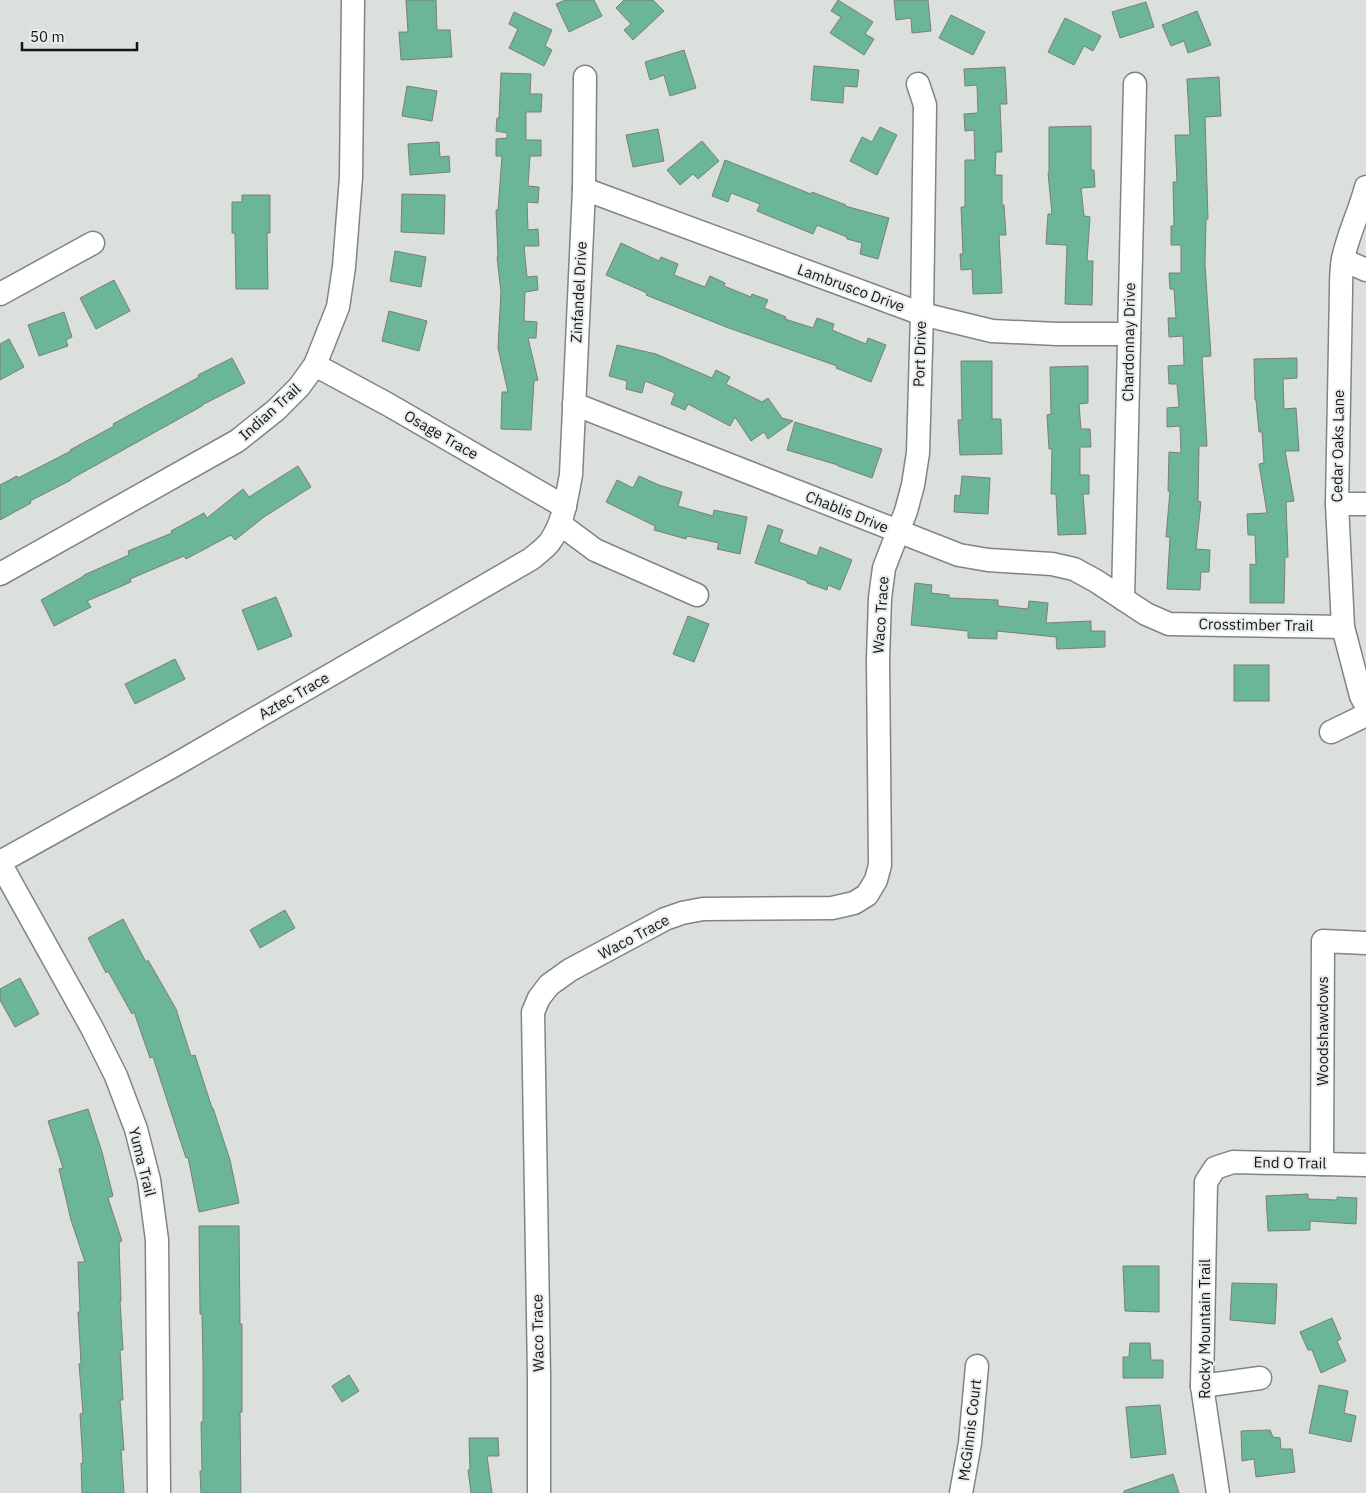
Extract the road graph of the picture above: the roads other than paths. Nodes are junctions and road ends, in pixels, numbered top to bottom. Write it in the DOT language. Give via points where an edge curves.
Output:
graph roads {
  1 [pos="353,0"];
  2 [pos="585,77"];
  3 [pos="918,84"];
  4 [pos="1136,84"];
  5 [pos="1366,187"];
  6 [pos="584,189"];
  7 [pos="93,243"];
  8 [pos="1343,260"];
  9 [pos="1366,270"];
  10 [pos="0,294"];
  11 [pos="922,314"];
  12 [pos="1129,334"];
  13 [pos="315,365"];
  14 [pos="574,404"];
  15 [pos="1337,504"];
  16 [pos="1366,504"];
  17 [pos="563,516"];
  18 [pos="898,532"];
  19 [pos="0,574"];
  20 [pos="697,595"];
  21 [pos="1123,599"];
  22 [pos="1169,624"];
  23 [pos="1343,627"];
  24 [pos="1366,705"];
  25 [pos="1366,714"];
  26 [pos="1331,732"];
  27 [pos="0,863"];
  28 [pos="1366,943"];
  29 [pos="1322,1164"];
  30 [pos="1366,1165"];
  31 [pos="1215,1168"];
  32 [pos="977,1366"];
  33 [pos="1260,1378"];
  34 [pos="1202,1386"];
  35 [pos="159,1493"];
  36 [pos="539,1493"];
  37 [pos="962,1493"];
  38 [pos="1218,1493"];
  1 -- 13 [label="street, Indian Trail" via="351,176 344,267 338,307"];
  2 -- 6 [label="street, Zinfandel Drive"];
  3 -- 11 [label="street, Port Drive" via="925,105"];
  4 -- 12 [label="street, Chardonnay Drive"];
  5 -- 8 [label="street, Cedar Oaks Lane"];
  6 -- 11 [label="street, Lambrusco Drive"];
  6 -- 14 [label="street, Zinfandel Drive"];
  7 -- 10 [label="street"];
  8 -- 9 [label="street"];
  8 -- 15 [label="street, Cedar Oaks Lane"];
  11 -- 12 [label="street, Lambrusco Drive" via="992,331"];
  11 -- 18 [label="street, Port Drive" via="918,453 913,486"];
  12 -- 21 [label="street, Chardonnay Drive"];
  13 -- 17 [label="street, Osage Trace" via="389,405"];
  13 -- 19 [label="street, Indian Trail" via="276,410 237,441"];
  14 -- 17 [label="street, Zinfandel Drive" via="570,475"];
  14 -- 18 [label="street, Chablis Drive"];
  15 -- 16 [label="street"];
  15 -- 23 [label="street, Cedar Oaks Lane"];
  17 -- 20 [label="street, Osage Trace" via="595,550"];
  17 -- 27 [label="street, Aztec Trace" via="548,544 531,559"];
  18 -- 21 [label="street, Chablis Drive" via="959,555 1074,569"];
  18 -- 36 [label="street, Waco Trace" via="884,568 880,598 880,865 867,895 854,903 832,908 703,909 682,913 570,970 549,985 533,1012"];
  21 -- 22 [label="street, Chablis Drive"];
  22 -- 23 [label="street, Crosstimber Trail"];
  23 -- 24 [label="street, Cedar Oaks Lane"];
  25 -- 26 [label="street"];
  27 -- 35 [label="street, Yuma Trail" via="116,1076 136,1129 150,1180 157,1240"];
  28 -- 29 [label="street, Woodshawdows" via="1323,941"];
  29 -- 30 [label="street, End O Trail"];
  29 -- 31 [label="street, End O Trail" via="1233,1162"];
  31 -- 34 [label="street, Rocky Mountain Trail" via="1206,1182"];
  32 -- 37 [label="street, McGinnis Court"];
  33 -- 34 [label="street"];
  34 -- 38 [label="street, Rocky Mountain Trail"];
}
